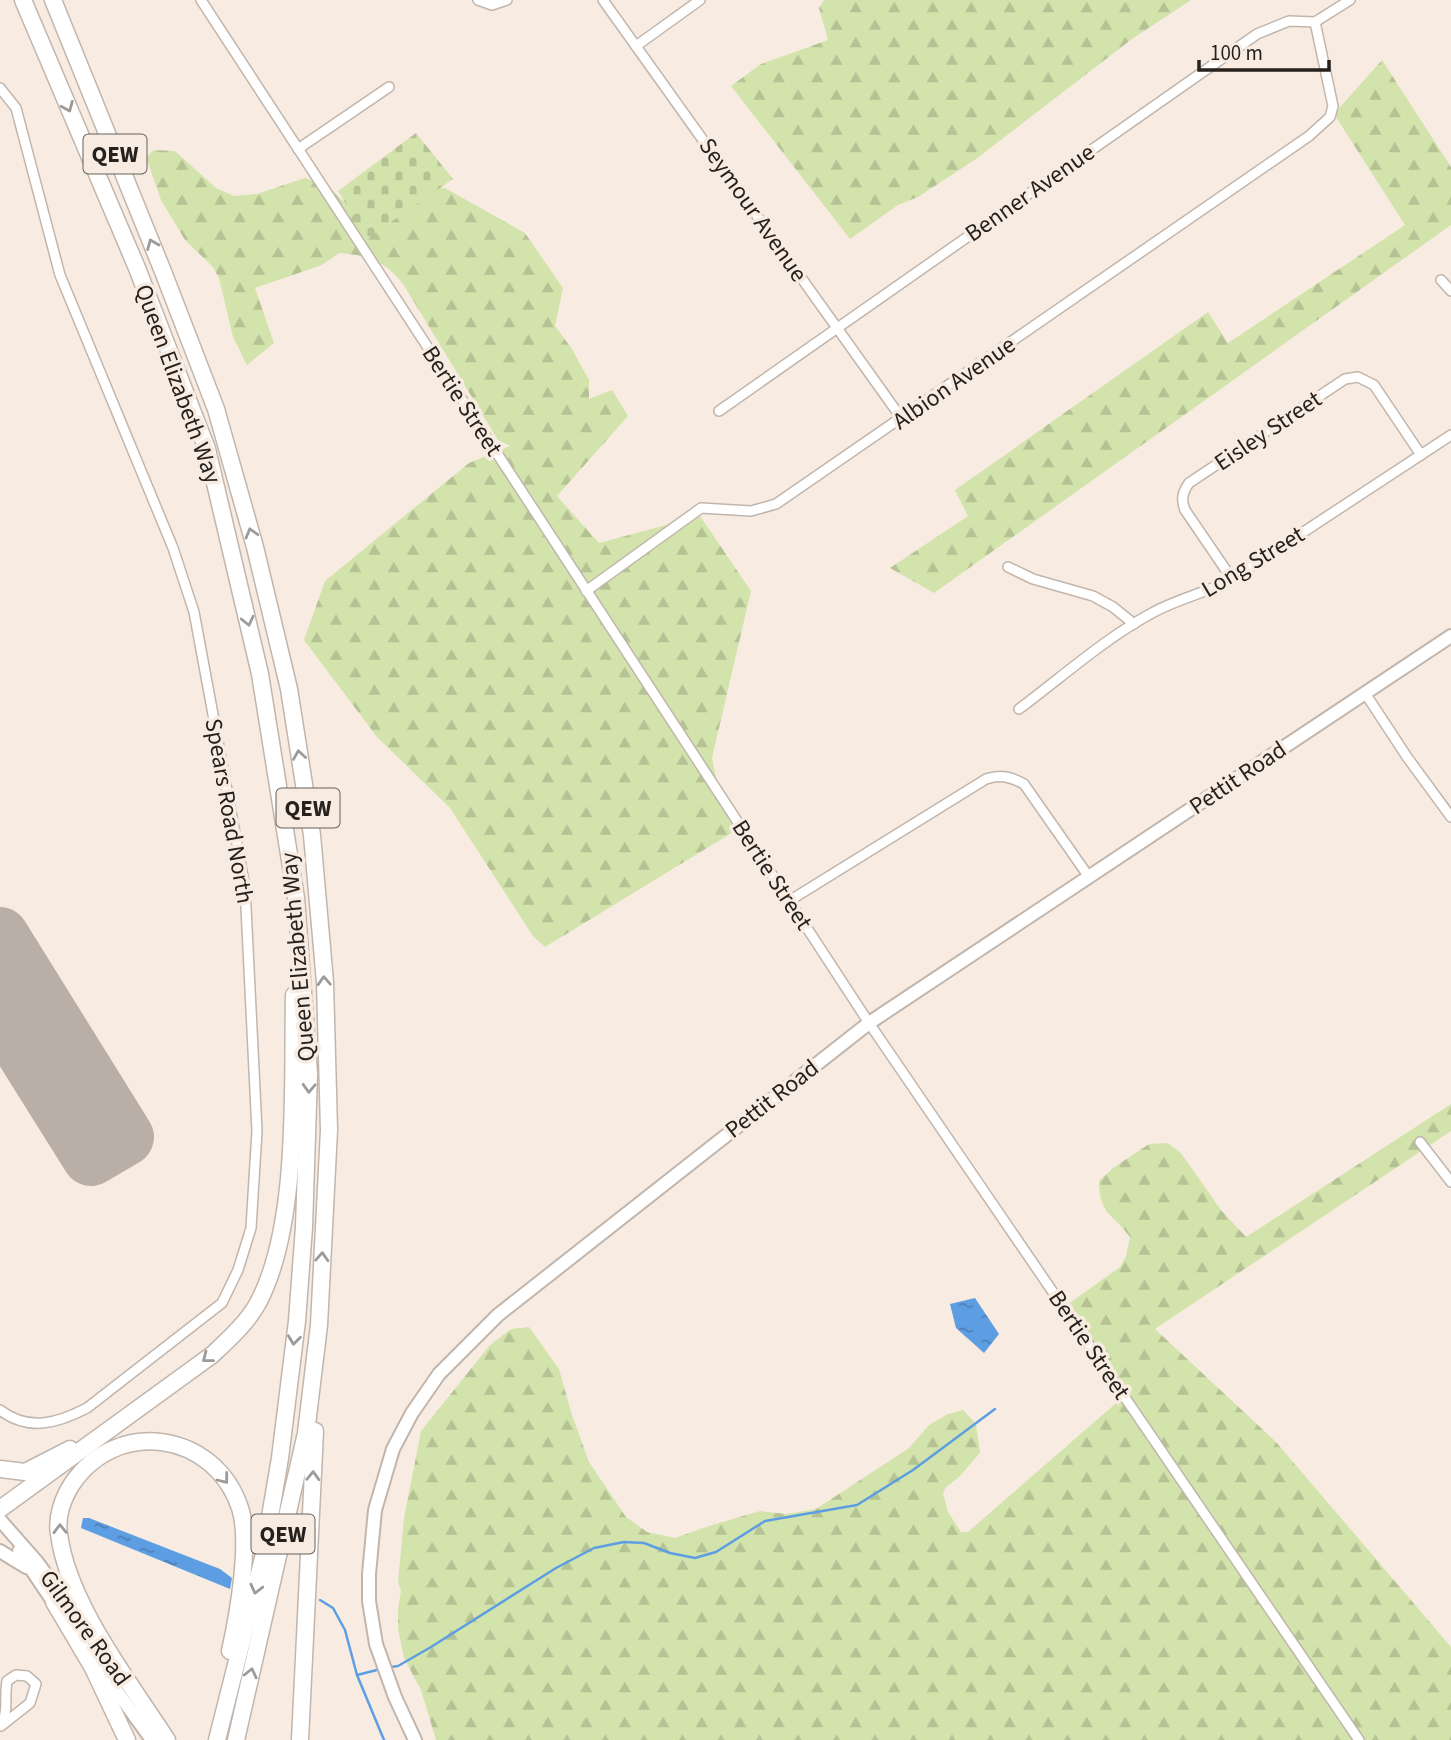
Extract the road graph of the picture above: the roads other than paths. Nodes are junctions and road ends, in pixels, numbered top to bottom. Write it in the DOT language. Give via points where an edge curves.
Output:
graph roads {
  1 [pos="23,0"];
  2 [pos="53,0"];
  3 [pos="201,0"];
  4 [pos="478,0"];
  5 [pos="507,0"];
  6 [pos="603,0"];
  7 [pos="700,0"];
  8 [pos="1350,0"];
  9 [pos="1315,22"];
  10 [pos="636,46"];
  11 [pos="389,87"];
  12 [pos="0,88"];
  13 [pos="298,149"];
  14 [pos="1441,280"];
  15 [pos="1451,290"];
  16 [pos="837,328"];
  17 [pos="719,411"];
  18 [pos="902,419"];
  19 [pos="1451,435"];
  20 [pos="1421,455"];
  21 [pos="1008,567"];
  22 [pos="1232,579"];
  23 [pos="586,591"];
  24 [pos="1134,624"];
  25 [pos="1451,636"];
  26 [pos="1365,693"];
  27 [pos="1019,709"];
  28 [pos="1451,817"];
  29 [pos="1089,877"];
  30 [pos="296,898"];
  31 [pos="789,901"];
  32 [pos="869,1023"];
  33 [pos="1420,1142"];
  34 [pos="1451,1182"];
  35 [pos="319,1325"];
  36 [pos="0,1410"];
  37 [pos="113,1428"];
  38 [pos="0,1469"];
  39 [pos="0,1509"];
  40 [pos="0,1521"];
  41 [pos="0,1551"];
  42 [pos="33,1573"];
  43 [pos="54,1602"];
  44 [pos="0,1726"];
  45 [pos="127,1740"];
  46 [pos="152,1740"];
  47 [pos="166,1740"];
  48 [pos="211,1740"];
  49 [pos="217,1740"];
  50 [pos="236,1740"];
  51 [pos="300,1740"];
  52 [pos="415,1740"];
  53 [pos="1359,1740"];
  1 -- 30 [label="highway, Queen Elizabeth Way / QEW, one-way" via="137,268 207,449 260,674"];
  35 -- 2 [label="highway, Queen Elizabeth Way / QEW, one-way" via="329,1130 325,982 312,835 289,690 216,409"];
  3 -- 13 [label="street, Bertie Street"];
  4 -- 5 [label="street" via="492,5"];
  6 -- 10 [label="street, Seymour Avenue"];
  7 -- 10 [label="street"];
  8 -- 9 [label="street, Benner Avenue"];
  9 -- 16 [label="street, Benner Avenue" via="1289,21 1258,34"];
  9 -- 18 [label="street, Albion Avenue" via="1333,106 1330,117"];
  10 -- 16 [label="street, Seymour Avenue"];
  11 -- 13 [label="street"];
  12 -- 36 [label="street, Spears Road North" via="16,108 60,275 173,548 194,612 245,887 257,1131 251,1228 222,1303 69,1418 42,1425"];
  13 -- 23 [label="street, Bertie Street"];
  14 -- 15 [label="street"];
  16 -- 17 [label="street, Benner Avenue"];
  16 -- 18 [label="street, Seymour Avenue"];
  18 -- 23 [label="street, Albion Avenue" via="776,504 751,511 701,508"];
  19 -- 20 [label="street, Long Street"];
  20 -- 22 [label="street, Long Street"];
  20 -- 22 [label="street, Eisley Street" via="1374,386 1358,377 1345,379 1184,489 1185,510"];
  21 -- 24 [label="street" via="1093,596"];
  22 -- 24 [label="street, Long Street"];
  23 -- 31 [label="street, Bertie Street"];
  24 -- 27 [label="street, Long Street"];
  25 -- 26 [label="street, Pettit Road"];
  26 -- 28 [label="street"];
  26 -- 29 [label="street, Pettit Road"];
  29 -- 31 [label="street" via="1024,784 996,776"];
  29 -- 32 [label="street, Pettit Road"];
  30 -- 37 [label="highway, one-way" via="291,1152 275,1264 257,1304 232,1336"];
  30 -- 49 [label="highway, Queen Elizabeth Way / QEW, one-way" via="309,1074 296,1321 263,1559"];
  31 -- 32 [label="street, Bertie Street"];
  32 -- 52 [label="street, Pettit Road" via="498,1315 439,1374 412,1413 393,1449 375,1510 369,1601 376,1644"];
  32 -- 53 [label="street, Bertie Street"];
  33 -- 34 [label="street"];
  50 -- 35 [label="highway, Queen Elizabeth Way / QEW, one-way" via="306,1433"];
  51 -- 35 [label="highway, one-way"];
  37 -- 38 [label="highway" via="25,1472"];
  37 -- 39 [label="highway"];
  40 -- 42 [label="street, Gilmore Road"];
  40 -- 47 [label="street, Gilmore Road" via="37,1562"];
  41 -- 42 [label="street"];
  42 -- 43 [label="street, Gilmore Road"];
  43 -- 45 [label="highway" via="93,1668"];
  43 -- 46 [label="street, Gilmore Road"];
  44 -- 44 [label="street" via="7,1712 7,1681 16,1675 27,1676 36,1684 30,1703"];
  47 -- 48 [label="highway, one-way" via="79,1599 65,1567 58,1531 67,1491 79,1474 95,1459 134,1442 172,1443 201,1456 226,1479 241,1509 244,1556"];
}
